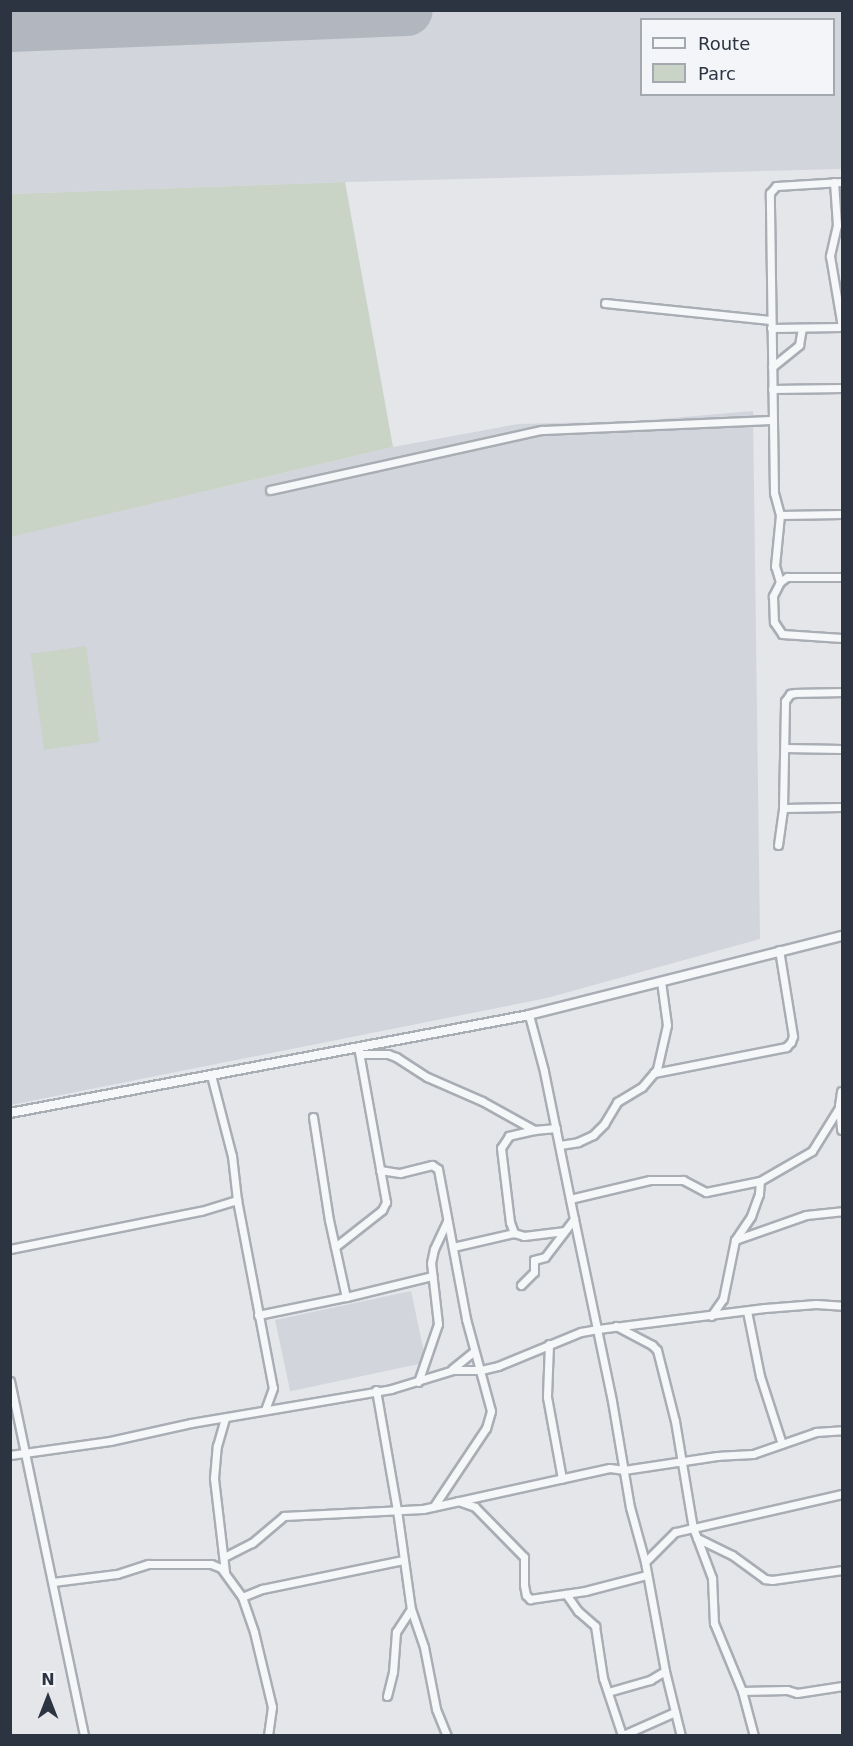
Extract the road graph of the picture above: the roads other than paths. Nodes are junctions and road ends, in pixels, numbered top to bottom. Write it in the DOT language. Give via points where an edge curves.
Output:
graph roads {
  1 [pos="834,182"];
  2 [pos="843,182"];
  3 [pos="605,303"];
  4 [pos="770,320"];
  5 [pos="842,327"];
  6 [pos="771,328"];
  7 [pos="802,328"];
  8 [pos="772,367"];
  9 [pos="843,388"];
  10 [pos="772,389"];
  11 [pos="773,420"];
  12 [pos="270,490"];
  13 [pos="843,514"];
  14 [pos="780,515"];
  15 [pos="843,577"];
  16 [pos="780,582"];
  17 [pos="843,638"];
  18 [pos="843,692"];
  19 [pos="785,748"];
  20 [pos="843,749"];
  21 [pos="843,807"];
  22 [pos="783,808"];
  23 [pos="778,845"];
  24 [pos="843,936"];
  25 [pos="779,950"];
  26 [pos="660,981"];
  27 [pos="529,1015"];
  28 [pos="359,1050"];
  29 [pos="654,1073"];
  30 [pos="211,1075"];
  31 [pos="843,1092"];
  32 [pos="840,1106"];
  33 [pos="10,1113"];
  34 [pos="313,1117"];
  35 [pos="556,1128"];
  36 [pos="842,1128"];
  37 [pos="534,1130"];
  38 [pos="560,1145"];
  39 [pos="380,1170"];
  40 [pos="759,1181"];
  41 [pos="570,1199"];
  42 [pos="237,1200"];
  43 [pos="843,1211"];
  44 [pos="447,1219"];
  45 [pos="574,1219"];
  46 [pos="563,1231"];
  47 [pos="514,1233"];
  48 [pos="735,1240"];
  49 [pos="335,1247"];
  50 [pos="453,1247"];
  51 [pos="10,1249"];
  52 [pos="432,1276"];
  53 [pos="521,1285"];
  54 [pos="346,1297"];
  55 [pos="843,1306"];
  56 [pos="747,1311"];
  57 [pos="258,1315"];
  58 [pos="711,1316"];
  59 [pos="616,1326"];
  60 [pos="598,1329"];
  61 [pos="549,1344"];
  62 [pos="474,1352"];
  63 [pos="481,1370"];
  64 [pos="447,1371"];
  65 [pos="10,1381"];
  66 [pos="418,1382"];
  67 [pos="376,1390"];
  68 [pos="265,1410"];
  69 [pos="225,1418"];
  70 [pos="843,1430"];
  71 [pos="782,1444"];
  72 [pos="26,1452"];
  73 [pos="10,1455"];
  74 [pos="681,1462"];
  75 [pos="624,1470"];
  76 [pos="562,1479"];
  77 [pos="843,1494"];
  78 [pos="458,1501"];
  79 [pos="434,1506"];
  80 [pos="397,1510"];
  81 [pos="693,1528"];
  82 [pos="697,1538"];
  83 [pos="224,1557"];
  84 [pos="403,1560"];
  85 [pos="645,1562"];
  86 [pos="843,1570"];
  87 [pos="225,1572"];
  88 [pos="647,1575"];
  89 [pos="53,1582"];
  90 [pos="566,1594"];
  91 [pos="242,1597"];
  92 [pos="411,1609"];
  93 [pos="665,1671"];
  94 [pos="843,1686"];
  95 [pos="742,1691"];
  96 [pos="608,1692"];
  97 [pos="387,1696"];
  98 [pos="675,1712"];
  99 [pos="622,1735"];
  100 [pos="84,1736"];
  101 [pos="268,1736"];
  102 [pos="447,1736"];
  103 [pos="681,1736"];
  104 [pos="754,1736"];
  1 -- 2 [label="street"];
  1 -- 4 [label="street" via="771,189"];
  1 -- 5 [label="street" via="837,225 830,256"];
  3 -- 4 [label="street"];
  4 -- 6 [label="street"];
  5 -- 7 [label="street"];
  6 -- 7 [label="street"];
  6 -- 8 [label="street"];
  7 -- 8 [label="street" via="799,345"];
  8 -- 10 [label="street"];
  9 -- 10 [label="street"];
  10 -- 11 [label="street"];
  11 -- 12 [label="street" via="541,430"];
  11 -- 14 [label="street" via="774,493"];
  13 -- 14 [label="street"];
  14 -- 16 [label="street" via="775,566"];
  15 -- 16 [label="street" via="787,577"];
  16 -- 17 [label="street" via="773,596 774,622 782,634"];
  18 -- 19 [label="street" via="790,694 785,701"];
  19 -- 20 [label="street"];
  19 -- 22 [label="street"];
  21 -- 22 [label="street"];
  22 -- 23 [label="street"];
  24 -- 25 [label="street"];
  25 -- 26 [label="street"];
  25 -- 29 [label="street" via="793,1036 786,1047"];
  26 -- 27 [label="street"];
  26 -- 29 [label="street" via="667,1024"];
  27 -- 28 [label="street"];
  27 -- 35 [label="street"];
  28 -- 30 [label="street"];
  28 -- 37 [label="street" via="396,1057 427,1077"];
  28 -- 39 [label="street"];
  29 -- 38 [label="street" via="642,1087 617,1102 593,1135"];
  30 -- 33 [label="street"];
  30 -- 42 [label="street" via="232,1156"];
  31 -- 32 [label="street"];
  32 -- 36 [label="street"];
  32 -- 40 [label="street" via="812,1151"];
  34 -- 49 [label="street"];
  35 -- 37 [label="street"];
  35 -- 38 [label="street"];
  37 -- 47 [label="street" via="509,1136 501,1148"];
  38 -- 41 [label="street"];
  39 -- 44 [label="street" via="400,1173 432,1165 438,1168"];
  39 -- 49 [label="street" via="385,1206"];
  40 -- 41 [label="street" via="706,1192 683,1180 650,1180"];
  40 -- 48 [label="street" via="751,1216"];
  41 -- 45 [label="street"];
  42 -- 51 [label="street" via="201,1211"];
  42 -- 57 [label="street"];
  43 -- 48 [label="street" via="806,1215"];
  44 -- 50 [label="street"];
  44 -- 52 [label="street" via="434,1249"];
  45 -- 46 [label="street"];
  45 -- 60 [label="street"];
  46 -- 47 [label="street" via="530,1236"];
  46 -- 53 [label="street" via="545,1257 534,1260 534,1272"];
  47 -- 50 [label="street"];
  48 -- 58 [label="street" via="726,1289"];
  49 -- 54 [label="street"];
  50 -- 62 [label="street"];
  52 -- 54 [label="street"];
  52 -- 66 [label="street" via="438,1324"];
  54 -- 57 [label="street"];
  55 -- 56 [label="street" via="816,1304"];
  56 -- 58 [label="street"];
  56 -- 71 [label="street" via="760,1376"];
  57 -- 68 [label="street" via="273,1388"];
  58 -- 59 [label="street"];
  59 -- 60 [label="street"];
  59 -- 74 [label="street" via="657,1350"];
  60 -- 61 [label="street"];
  60 -- 75 [label="street"];
  61 -- 63 [label="street"];
  61 -- 76 [label="street" via="547,1396"];
  62 -- 63 [label="street"];
  62 -- 64 [label="street"];
  63 -- 64 [label="street"];
  63 -- 79 [label="street" via="490,1419"];
  64 -- 66 [label="street"];
  65 -- 72 [label="street"];
  66 -- 67 [label="street"];
  67 -- 68 [label="street"];
  67 -- 80 [label="street"];
  68 -- 69 [label="street"];
  69 -- 72 [label="street" via="78,1447"];
  69 -- 83 [label="street" via="214,1478"];
  70 -- 71 [label="street" via="816,1432"];
  71 -- 74 [label="street" via="753,1454"];
  72 -- 73 [label="street"];
  72 -- 89 [label="street"];
  74 -- 75 [label="street"];
  74 -- 81 [label="street"];
  75 -- 76 [label="street" via="610,1468"];
  75 -- 85 [label="street"];
  76 -- 78 [label="street"];
  77 -- 81 [label="street"];
  78 -- 79 [label="street"];
  78 -- 90 [label="street" via="474,1507 524,1557 528,1597"];
  79 -- 80 [label="street"];
  80 -- 83 [label="street" via="284,1516 252,1543"];
  80 -- 84 [label="street"];
  81 -- 82 [label="street"];
  81 -- 85 [label="street" via="675,1532"];
  82 -- 86 [label="street" via="732,1555 765,1579"];
  82 -- 95 [label="street" via="712,1578 714,1623"];
  83 -- 87 [label="street"];
  84 -- 91 [label="street" via="262,1589"];
  84 -- 92 [label="street"];
  85 -- 88 [label="street"];
  87 -- 89 [label="street" via="211,1564 159,1563 117,1574"];
  87 -- 91 [label="street"];
  88 -- 90 [label="street"];
  88 -- 93 [label="street"];
  89 -- 100 [label="street"];
  90 -- 96 [label="street" via="595,1626"];
  91 -- 101 [label="street" via="272,1707"];
  92 -- 97 [label="street" via="396,1632"];
  92 -- 102 [label="street"];
  93 -- 96 [label="street" via="650,1680"];
  93 -- 98 [label="street"];
  94 -- 95 [label="street" via="797,1693"];
  95 -- 104 [label="street"];
  96 -- 99 [label="street"];
  98 -- 99 [label="street"];
  98 -- 103 [label="street"];
}
